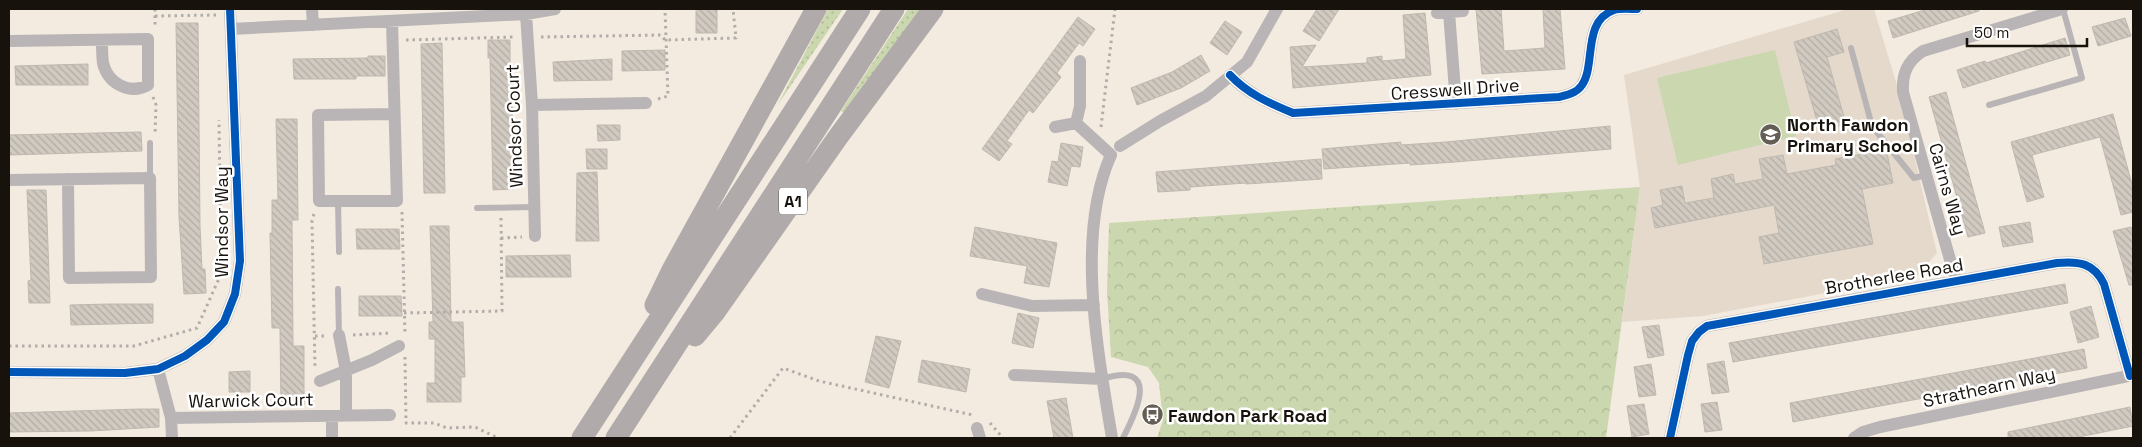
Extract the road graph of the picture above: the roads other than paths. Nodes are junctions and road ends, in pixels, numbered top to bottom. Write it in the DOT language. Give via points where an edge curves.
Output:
graph roads {
  1 [pos="312,9"];
  2 [pos="556,9"];
  3 [pos="816,9"];
  4 [pos="860,9"];
  5 [pos="894,9"];
  6 [pos="933,9"];
  7 [pos="1277,9"];
  8 [pos="1637,9"];
  9 [pos="2063,9"];
  10 [pos="1463,11"];
  11 [pos="230,12"];
  12 [pos="526,14"];
  13 [pos="1597,14"];
  14 [pos="392,21"];
  15 [pos="313,24"];
  16 [pos="231,28"];
  17 [pos="102,40"];
  18 [pos="9,41"];
  19 [pos="1851,48"];
  20 [pos="1080,61"];
  21 [pos="1230,75"];
  22 [pos="646,103"];
  23 [pos="1456,104"];
  24 [pos="532,105"];
  25 [pos="1988,105"];
  26 [pos="394,114"];
  27 [pos="1076,123"];
  28 [pos="1055,127"];
  29 [pos="150,143"];
  30 [pos="1115,150"];
  31 [pos="1926,175"];
  32 [pos="150,178"];
  33 [pos="68,179"];
  34 [pos="9,180"];
  35 [pos="338,202"];
  36 [pos="534,207"];
  37 [pos="477,208"];
  38 [pos="535,236"];
  39 [pos="339,252"];
  40 [pos="1956,281"];
  41 [pos="338,288"];
  42 [pos="982,294"];
  43 [pos="1094,305"];
  44 [pos="339,335"];
  45 [pos="403,346"];
  46 [pos="158,369"];
  47 [pos="346,371"];
  48 [pos="9,372"];
  49 [pos="623,375"];
  50 [pos="1014,375"];
  51 [pos="2132,375"];
  52 [pos="318,377"];
  53 [pos="1102,379"];
  54 [pos="648,389"];
  55 [pos="390,415"];
  56 [pos="332,416"];
  57 [pos="346,416"];
  58 [pos="172,418"];
  59 [pos="172,438"];
  60 [pos="332,438"];
  61 [pos="582,438"];
  62 [pos="616,438"];
  63 [pos="1112,438"];
  64 [pos="1123,438"];
  65 [pos="1670,438"];
  66 [pos="1854,438"];
  1 -- 15 [label="street"];
  2 -- 12 [label="street"];
  3 -- 49 [label="highway" via="672,270"];
  4 -- 49 [label="highway"];
  5 -- 54 [label="highway, A1"];
  6 -- 54 [label="highway, A1" via="838,137 716,312"];
  7 -- 21 [label="street" via="1246,62"];
  8 -- 13 [label="street, Cresswell Drive"];
  9 -- 25 [label="lane" via="2082,78"];
  9 -- 31 [label="street, Cairns Way" via="1923,51 1909,63 1904,72 1903,92"];
  10 -- 23 [label="street, Cresswell Drive" via="1443,12"];
  11 -- 16 [label="street, Windsor Way"];
  12 -- 14 [label="street"];
  12 -- 24 [label="street, Windsor Court"];
  13 -- 23 [label="street, Cresswell Drive" via="1583,84 1575,92 1559,97"];
  14 -- 15 [label="street"];
  14 -- 26 [label="street"];
  15 -- 16 [label="street"];
  16 -- 46 [label="street, Windsor Way" via="240,261 235,294 224,322 207,340 185,356"];
  17 -- 17 [label="street" via="103,64 115,82 126,89 141,89 148,85 148,39"];
  17 -- 18 [label="street"];
  19 -- 31 [label="lane" via="1872,126 1914,178"];
  20 -- 27 [label="street" via="1080,106"];
  21 -- 23 [label="street, Cresswell Drive" via="1244,89 1293,113"];
  21 -- 30 [label="street" via="1206,96"];
  22 -- 24 [label="street"];
  24 -- 36 [label="street, Windsor Court"];
  26 -- 35 [label="street" via="397,201"];
  26 -- 35 [label="street" via="318,115 319,202"];
  27 -- 28 [label="street"];
  27 -- 30 [label="street" via="1099,144"];
  29 -- 32 [label="lane"];
  30 -- 43 [label="street" via="1097,193 1092,259"];
  31 -- 40 [label="street, Cairns Way"];
  32 -- 33 [label="street"];
  32 -- 33 [label="street" via="152,277 69,278"];
  33 -- 34 [label="street"];
  35 -- 39 [label="lane"];
  36 -- 37 [label="lane"];
  36 -- 38 [label="street, Windsor Court"];
  40 -- 51 [label="street, Brotherlee Road" via="2057,263 2083,263 2099,275 2104,284"];
  40 -- 65 [label="street, Brotherlee Road" via="1707,326 1692,342"];
  41 -- 44 [label="lane"];
  42 -- 43 [label="street" via="1032,306"];
  43 -- 53 [label="street"];
  44 -- 47 [label="street"];
  45 -- 47 [label="street, Warwick Court"];
  46 -- 48 [label="street, Windsor Way" via="124,373"];
  46 -- 58 [label="street"];
  47 -- 52 [label="street, Warwick Court"];
  47 -- 57 [label="street"];
  49 -- 61 [label="highway"];
  50 -- 53 [label="street"];
  51 -- 66 [label="street, Strathearn Way" via="1880,427"];
  53 -- 63 [label="street"];
  53 -- 64 [label="lane" via="1119,374 1134,378 1139,384 1138,406"];
  54 -- 62 [label="highway, A1"];
  55 -- 57 [label="street, Warwick Court"];
  56 -- 57 [label="street, Warwick Court"];
  56 -- 58 [label="street, Warwick Court"];
  56 -- 60 [label="street, Warwick Court"];
  58 -- 59 [label="street"];
}
